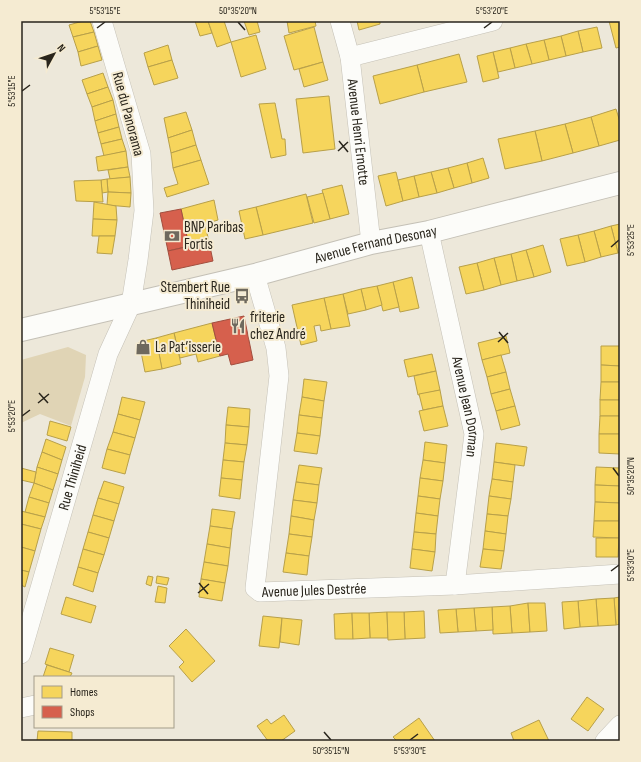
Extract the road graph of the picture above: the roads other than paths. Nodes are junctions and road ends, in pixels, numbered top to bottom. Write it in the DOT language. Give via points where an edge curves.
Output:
graph roads {
  1 [pos="102,21"];
  2 [pos="340,21"];
  3 [pos="493,21"];
  4 [pos="350,57"];
  5 [pos="620,183"];
  6 [pos="429,232"];
  7 [pos="371,244"];
  8 [pos="255,275"];
  9 [pos="132,304"];
  10 [pos="21,330"];
  11 [pos="620,574"];
  12 [pos="455,585"];
  13 [pos="21,654"];
  14 [pos="34,705"];
  15 [pos="21,708"];
  16 [pos="620,725"];
  17 [pos="605,741"];
  1 -- 9 [label="street, Rue du Panorama" via="141,154 144,211"];
  2 -- 4 [label="street, Avenue Henri Ernotte"];
  3 -- 4 [label="street"];
  4 -- 7 [label="street, Avenue Henri Ernotte"];
  5 -- 6 [label="main road, Avenue Fernand Desonay"];
  6 -- 7 [label="main road, Avenue Fernand Desonay"];
  6 -- 12 [label="street, Avenue Jean Dorman" via="474,434"];
  7 -- 8 [label="main road, Avenue Fernand Desonay"];
  8 -- 9 [label="main road, Avenue Fernand Desonay"];
  8 -- 12 [label="street, Avenue Jules Destrée" via="276,348 279,376 255,588 260,592"];
  9 -- 10 [label="main road, Avenue Fernand Desonay"];
  9 -- 13 [label="street, Rue Thiniheid" via="108,354"];
  11 -- 12 [label="street, Avenue Jules Destrée"];
  14 -- 15 [label="street"];
  16 -- 17 [label="street"];
}
